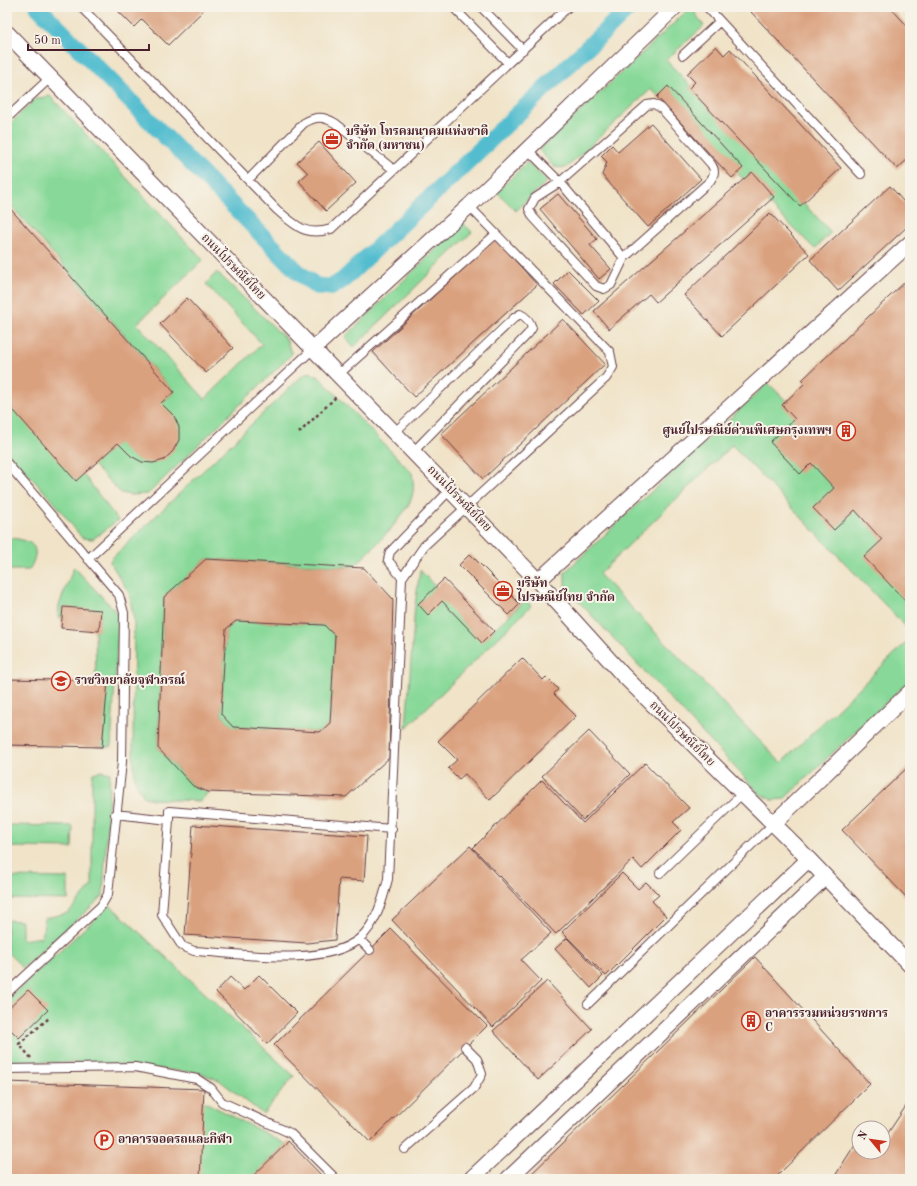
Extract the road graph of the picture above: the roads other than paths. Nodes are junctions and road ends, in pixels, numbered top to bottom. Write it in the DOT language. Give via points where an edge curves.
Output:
graph roads {
  1 [pos="81,7"];
  2 [pos="452,7"];
  3 [pos="481,7"];
  4 [pos="568,7"];
  5 [pos="675,7"];
  6 [pos="707,7"];
  7 [pos="720,21"];
  8 [pos="7,33"];
  9 [pos="523,50"];
  10 [pos="683,55"];
  11 [pos="508,63"];
  12 [pos="50,78"];
  13 [pos="7,118"];
  14 [pos="527,149"];
  15 [pos="394,170"];
  16 [pos="861,174"];
  17 [pos="248,180"];
  18 [pos="560,182"];
  19 [pos="469,206"];
  20 [pos="496,234"];
  21 [pos="910,243"];
  22 [pos="624,258"];
  23 [pos="313,349"];
  24 [pos="344,380"];
  25 [pos="394,433"];
  26 [pos="413,452"];
  27 [pos="7,463"];
  28 [pos="450,490"];
  29 [pos="466,507"];
  30 [pos="88,559"];
  31 [pos="402,578"];
  32 [pos="538,581"];
  33 [pos="910,692"];
  34 [pos="743,793"];
  35 [pos="115,814"];
  36 [pos="169,820"];
  37 [pos="773,824"];
  38 [pos="392,830"];
  39 [pos="808,860"];
  40 [pos="660,873"];
  41 [pos="825,877"];
  42 [pos="766,900"];
  43 [pos="784,916"];
  44 [pos="359,939"];
  45 [pos="370,950"];
  46 [pos="910,966"];
  47 [pos="7,993"];
  48 [pos="588,1004"];
  49 [pos="465,1047"];
  50 [pos="7,1069"];
  51 [pos="405,1149"];
  52 [pos="336,1179"];
  53 [pos="470,1179"];
  54 [pos="508,1179"];
  1 -- 17 [label="lane"];
  2 -- 11 [label="lane"];
  3 -- 9 [label="lane"];
  4 -- 9 [label="lane"];
  5 -- 14 [label="street"];
  6 -- 7 [label="lane"];
  7 -- 10 [label="lane"];
  7 -- 16 [label="lane"];
  8 -- 12 [label="street, ถนนไปรษณีย์ไทย"];
  9 -- 11 [label="lane"];
  11 -- 15 [label="lane"];
  12 -- 13 [label="lane"];
  12 -- 23 [label="street, ถนนไปรษณีย์ไทย"];
  14 -- 18 [label="lane"];
  14 -- 19 [label="street"];
  15 -- 17 [label="lane" via="331,229 318,233 294,224"];
  15 -- 17 [label="lane" via="336,123 325,117 314,117 304,123"];
  18 -- 22 [label="lane"];
  18 -- 22 [label="lane" via="535,198 529,209 533,217 596,286 604,289 611,285"];
  18 -- 22 [label="lane" via="647,105 654,104 661,108 711,164 714,175 710,181"];
  19 -- 20 [label="lane"];
  19 -- 23 [label="street"];
  20 -- 24 [label="lane"];
  20 -- 29 [label="lane" via="610,352 613,367 606,378"];
  21 -- 32 [label="street"];
  23 -- 24 [label="street, ถนนไปรษณีย์ไทย"];
  23 -- 30 [label="lane"];
  24 -- 25 [label="street, ถนนไปรษณีย์ไทย"];
  25 -- 26 [label="street, ถนนไปรษณีย์ไทย"];
  25 -- 26 [label="lane" via="514,318 520,314 525,316 532,328 528,334"];
  26 -- 28 [label="street, ถนนไปรษณีย์ไทย"];
  27 -- 30 [label="lane"];
  28 -- 29 [label="street, ถนนไปรษณีย์ไทย"];
  28 -- 31 [label="lane" via="390,552 388,560"];
  29 -- 31 [label="lane" via="424,546"];
  29 -- 32 [label="street, ถนนไปรษณีย์ไทย"];
  30 -- 35 [label="lane" via="119,595 124,613 122,762"];
  31 -- 38 [label="lane"];
  32 -- 34 [label="street, ถนนไปรษณีย์ไทย" via="622,674"];
  33 -- 37 [label="street"];
  34 -- 37 [label="street, ถนนไปรษณีย์ไทย"];
  34 -- 40 [label="lane"];
  35 -- 36 [label="lane"];
  35 -- 47 [label="lane" via="108,894 101,906"];
  36 -- 38 [label="lane" via="169,811"];
  36 -- 44 [label="lane" via="162,915 182,946 194,951 300,957 338,950"];
  37 -- 39 [label="street, ถนนไปรษณีย์ไทย"];
  37 -- 48 [label="lane"];
  38 -- 44 [label="lane" via="388,879 383,898 372,924"];
  39 -- 41 [label="street, ถนนไปรษณีย์ไทย"];
  39 -- 42 [label="street"];
  41 -- 43 [label="street"];
  41 -- 46 [label="street, ถนนไปรษณีย์ไทย"];
  42 -- 43 [label="street" via="774,900 780,904"];
  42 -- 53 [label="street"];
  43 -- 54 [label="street"];
  44 -- 45 [label="lane"];
  49 -- 51 [label="lane" via="477,1059 482,1074 474,1088"];
  50 -- 52 [label="lane" via="135,1067 198,1079 211,1088 222,1102 290,1133"];
}
